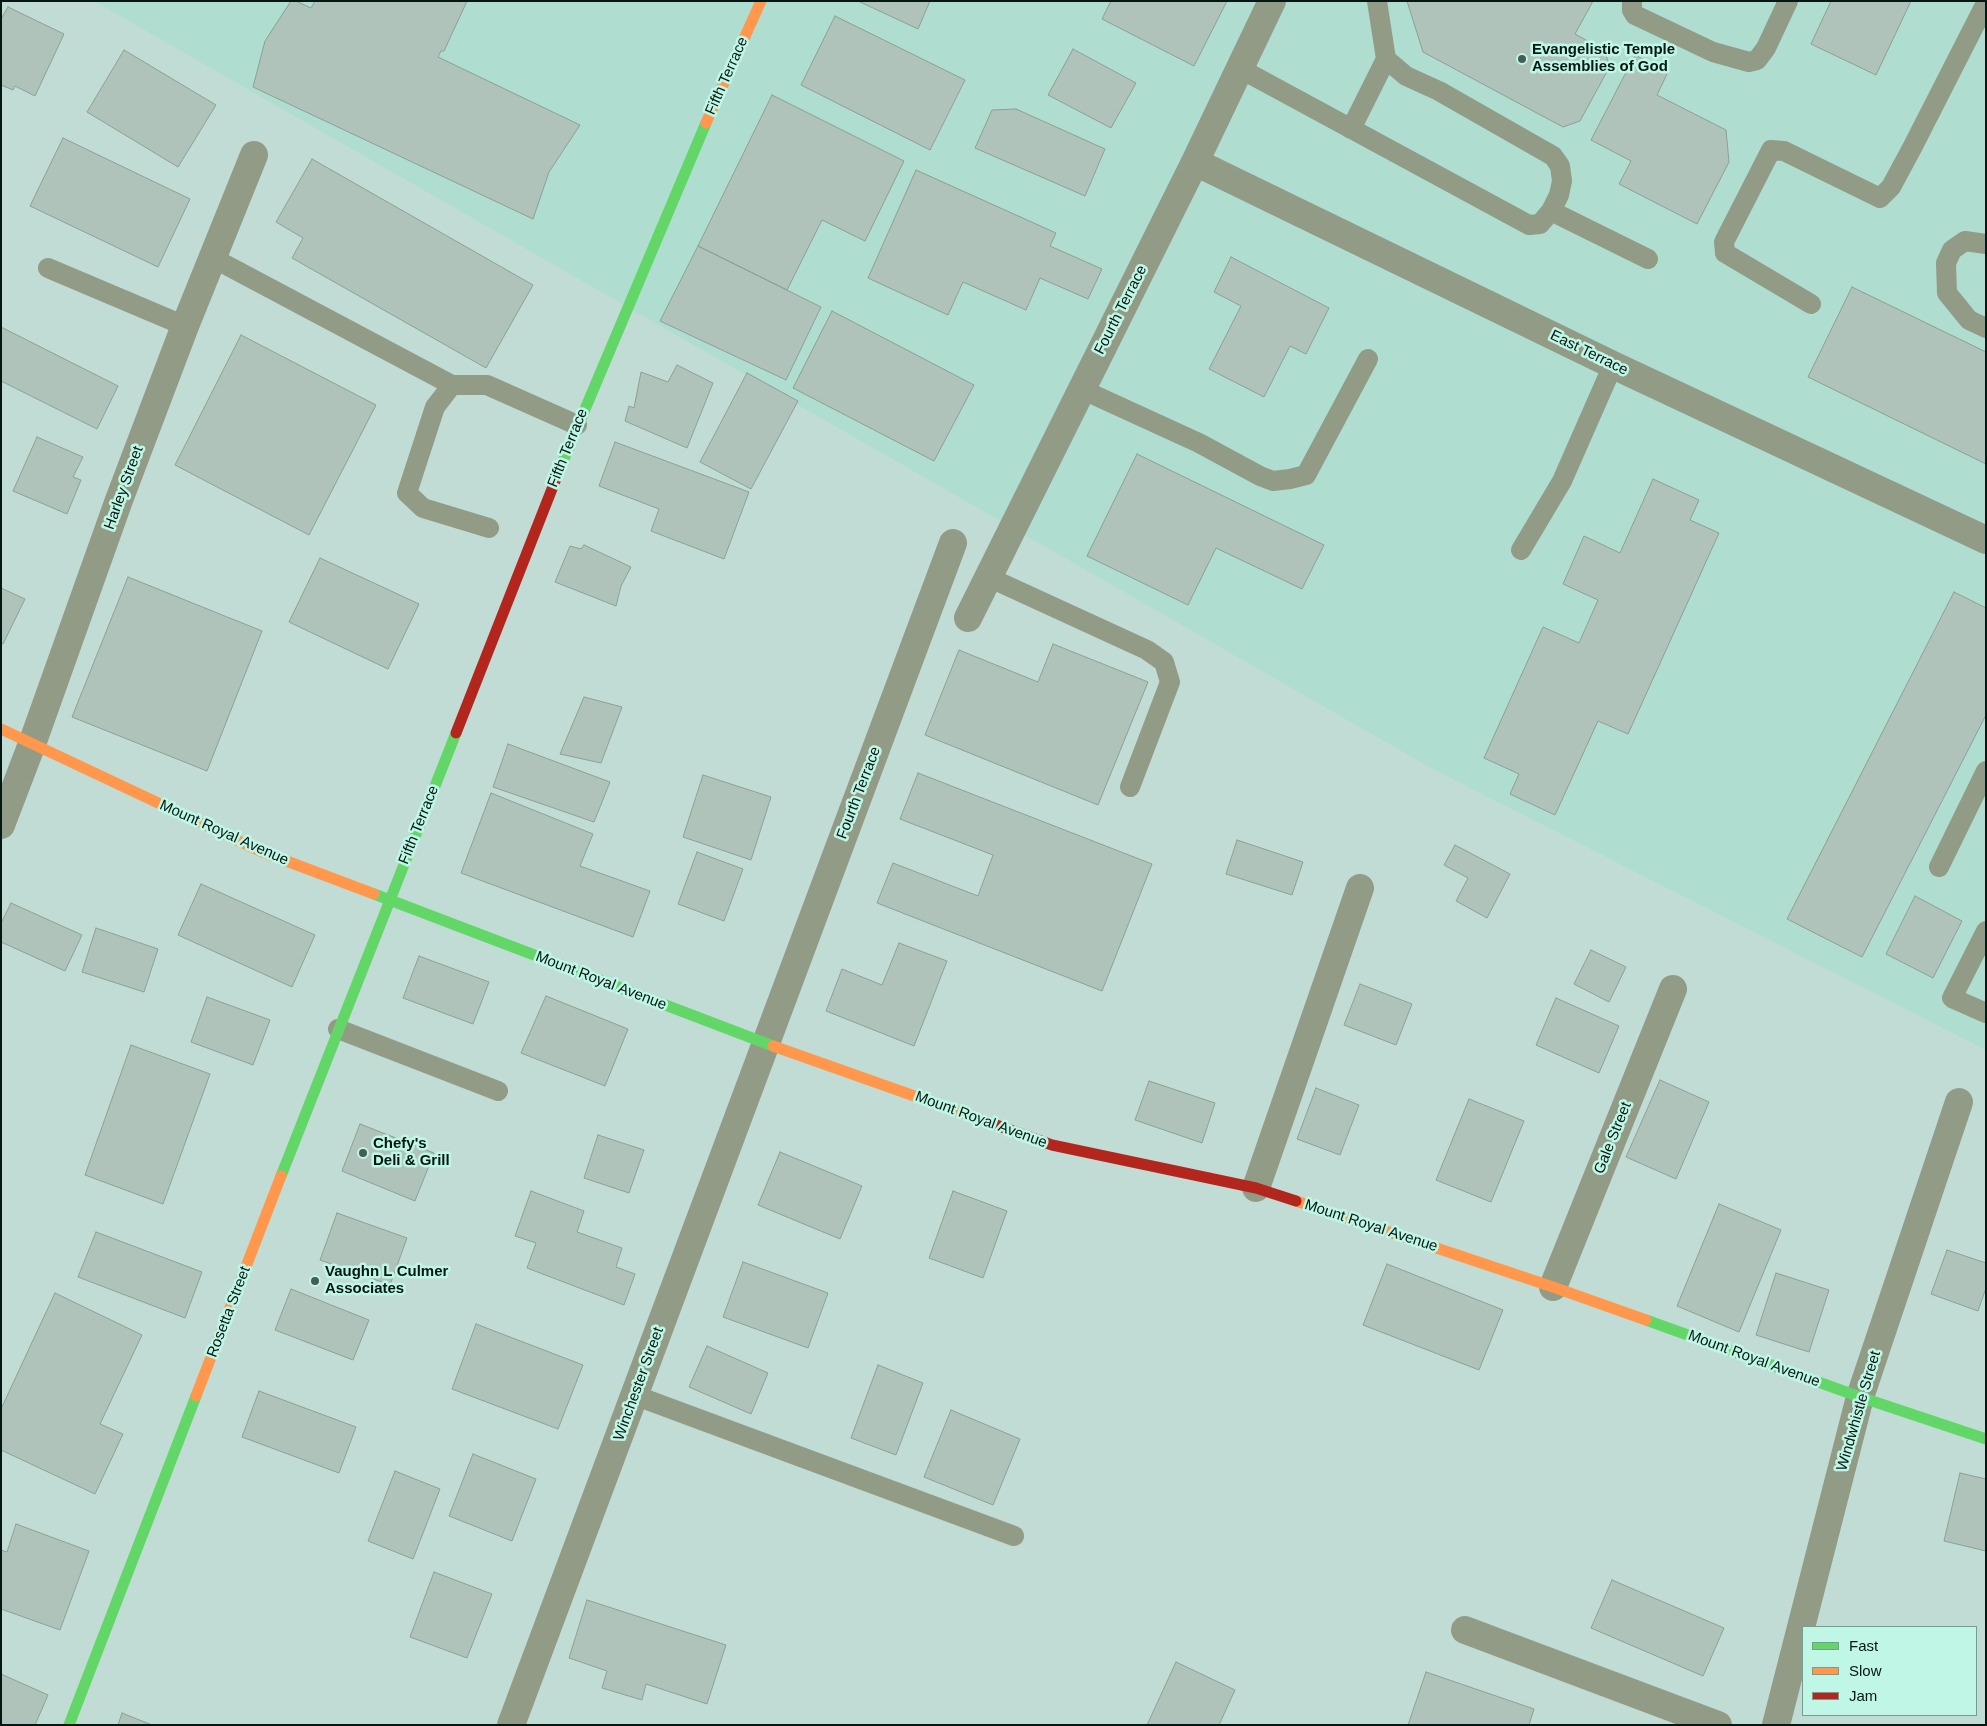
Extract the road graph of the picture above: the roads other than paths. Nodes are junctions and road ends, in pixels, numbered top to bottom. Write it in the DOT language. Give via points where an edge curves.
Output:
graph roads {
  1 [pos="761,1"];
  2 [pos="1272,1"];
  3 [pos="1377,1"];
  4 [pos="1632,1"];
  5 [pos="1788,1"];
  6 [pos="1986,3"];
  7 [pos="1386,58"];
  8 [pos="1239,68"];
  9 [pos="1351,128"];
  10 [pos="254,155"];
  11 [pos="1195,162"];
  12 [pos="1551,211"];
  13 [pos="1986,244"];
  14 [pos="213,258"];
  15 [pos="1648,259"];
  16 [pos="48,268"];
  17 [pos="1811,304"];
  18 [pos="185,326"];
  19 [pos="1986,328"];
  20 [pos="1368,359"];
  21 [pos="1613,365"];
  22 [pos="452,385"];
  23 [pos="1081,389"];
  24 [pos="577,425"];
  25 [pos="488,528"];
  26 [pos="1986,540"];
  27 [pos="953,543"];
  28 [pos="1521,550"];
  29 [pos="988,577"];
  30 [pos="968,618"];
  31 [pos="1,729"];
  32 [pos="32,744"];
  33 [pos="1986,771"];
  34 [pos="1130,787"];
  35 [pos="1,825"];
  36 [pos="1939,867"];
  37 [pos="1360,888"];
  38 [pos="389,900"];
  39 [pos="1986,932"];
  40 [pos="1673,988"];
  41 [pos="1986,1013"];
  42 [pos="338,1029"];
  43 [pos="766,1043"];
  44 [pos="498,1091"];
  45 [pos="1959,1102"];
  46 [pos="1256,1188"];
  47 [pos="1553,1287"];
  48 [pos="634,1396"];
  49 [pos="1860,1397"];
  50 [pos="1986,1439"];
  51 [pos="1014,1536"];
  52 [pos="1465,1630"];
  53 [pos="70,1725"];
  54 [pos="511,1725"];
  55 [pos="1718,1725"];
  56 [pos="1776,1725"];
  1 -- 24 [label="street, Fifth Terrace"];
  2 -- 8 [label="street, Fourth Terrace"];
  3 -- 7 [label="lane"];
  4 -- 5 [label="lane" via="1635,15 1713,52 1748,62 1756,60 1766,48"];
  6 -- 17 [label="lane" via="1891,187 1880,198 1784,151 1771,150 1724,242 1725,252"];
  7 -- 9 [label="lane"];
  7 -- 12 [label="lane" via="1406,76 1553,156 1560,166 1562,181"];
  8 -- 9 [label="lane"];
  8 -- 11 [label="street, Fourth Terrace"];
  9 -- 12 [label="lane" via="1530,225 1540,224"];
  10 -- 14 [label="street, Harley Street"];
  11 -- 21 [label="street, East Terrace"];
  11 -- 23 [label="street, Fourth Terrace"];
  12 -- 15 [label="lane"];
  13 -- 19 [label="lane" via="1965,241 1952,250 1946,264 1947,293 1969,320"];
  14 -- 18 [label="street, Harley Street"];
  14 -- 22 [label="lane"];
  16 -- 18 [label="lane"];
  18 -- 32 [label="street, Harley Street"];
  20 -- 23 [label="lane" via="1306,475 1290,480 1273,481 1260,476 1199,443"];
  21 -- 26 [label="street, East Terrace"];
  21 -- 28 [label="lane" via="1562,481"];
  22 -- 24 [label="lane" via="487,385"];
  22 -- 25 [label="lane" via="435,407 407,493 423,508"];
  23 -- 29 [label="street, Fourth Terrace"];
  24 -- 38 [label="street, Fifth Terrace"];
  27 -- 43 [label="street, Fourth Terrace"];
  29 -- 30 [label="street, Fourth Terrace"];
  29 -- 34 [label="lane" via="1147,650 1164,662 1170,682"];
  31 -- 32 [label="street, Mount Royal Avenue"];
  32 -- 35 [label="street, Harley Street"];
  32 -- 38 [label="street, Mount Royal Avenue" via="260,851"];
  33 -- 36 [label="lane"];
  37 -- 46 [label="street"];
  38 -- 42 [label="street, Rosetta Street"];
  38 -- 43 [label="street, Mount Royal Avenue"];
  39 -- 41 [label="lane" via="1952,998"];
  40 -- 47 [label="street, Gale Street"];
  42 -- 44 [label="lane"];
  42 -- 53 [label="street, Rosetta Street"];
  43 -- 46 [label="street, Mount Royal Avenue" via="1052,1145"];
  43 -- 48 [label="street, Winchester Street"];
  45 -- 49 [label="street, Windwhistle Street"];
  46 -- 47 [label="street, Mount Royal Avenue"];
  47 -- 49 [label="street, Mount Royal Avenue"];
  48 -- 51 [label="lane"];
  48 -- 54 [label="street, Winchester Street"];
  49 -- 50 [label="street, Mount Royal Avenue"];
  49 -- 56 [label="street, Windwhistle Street"];
  52 -- 55 [label="street"];
}
